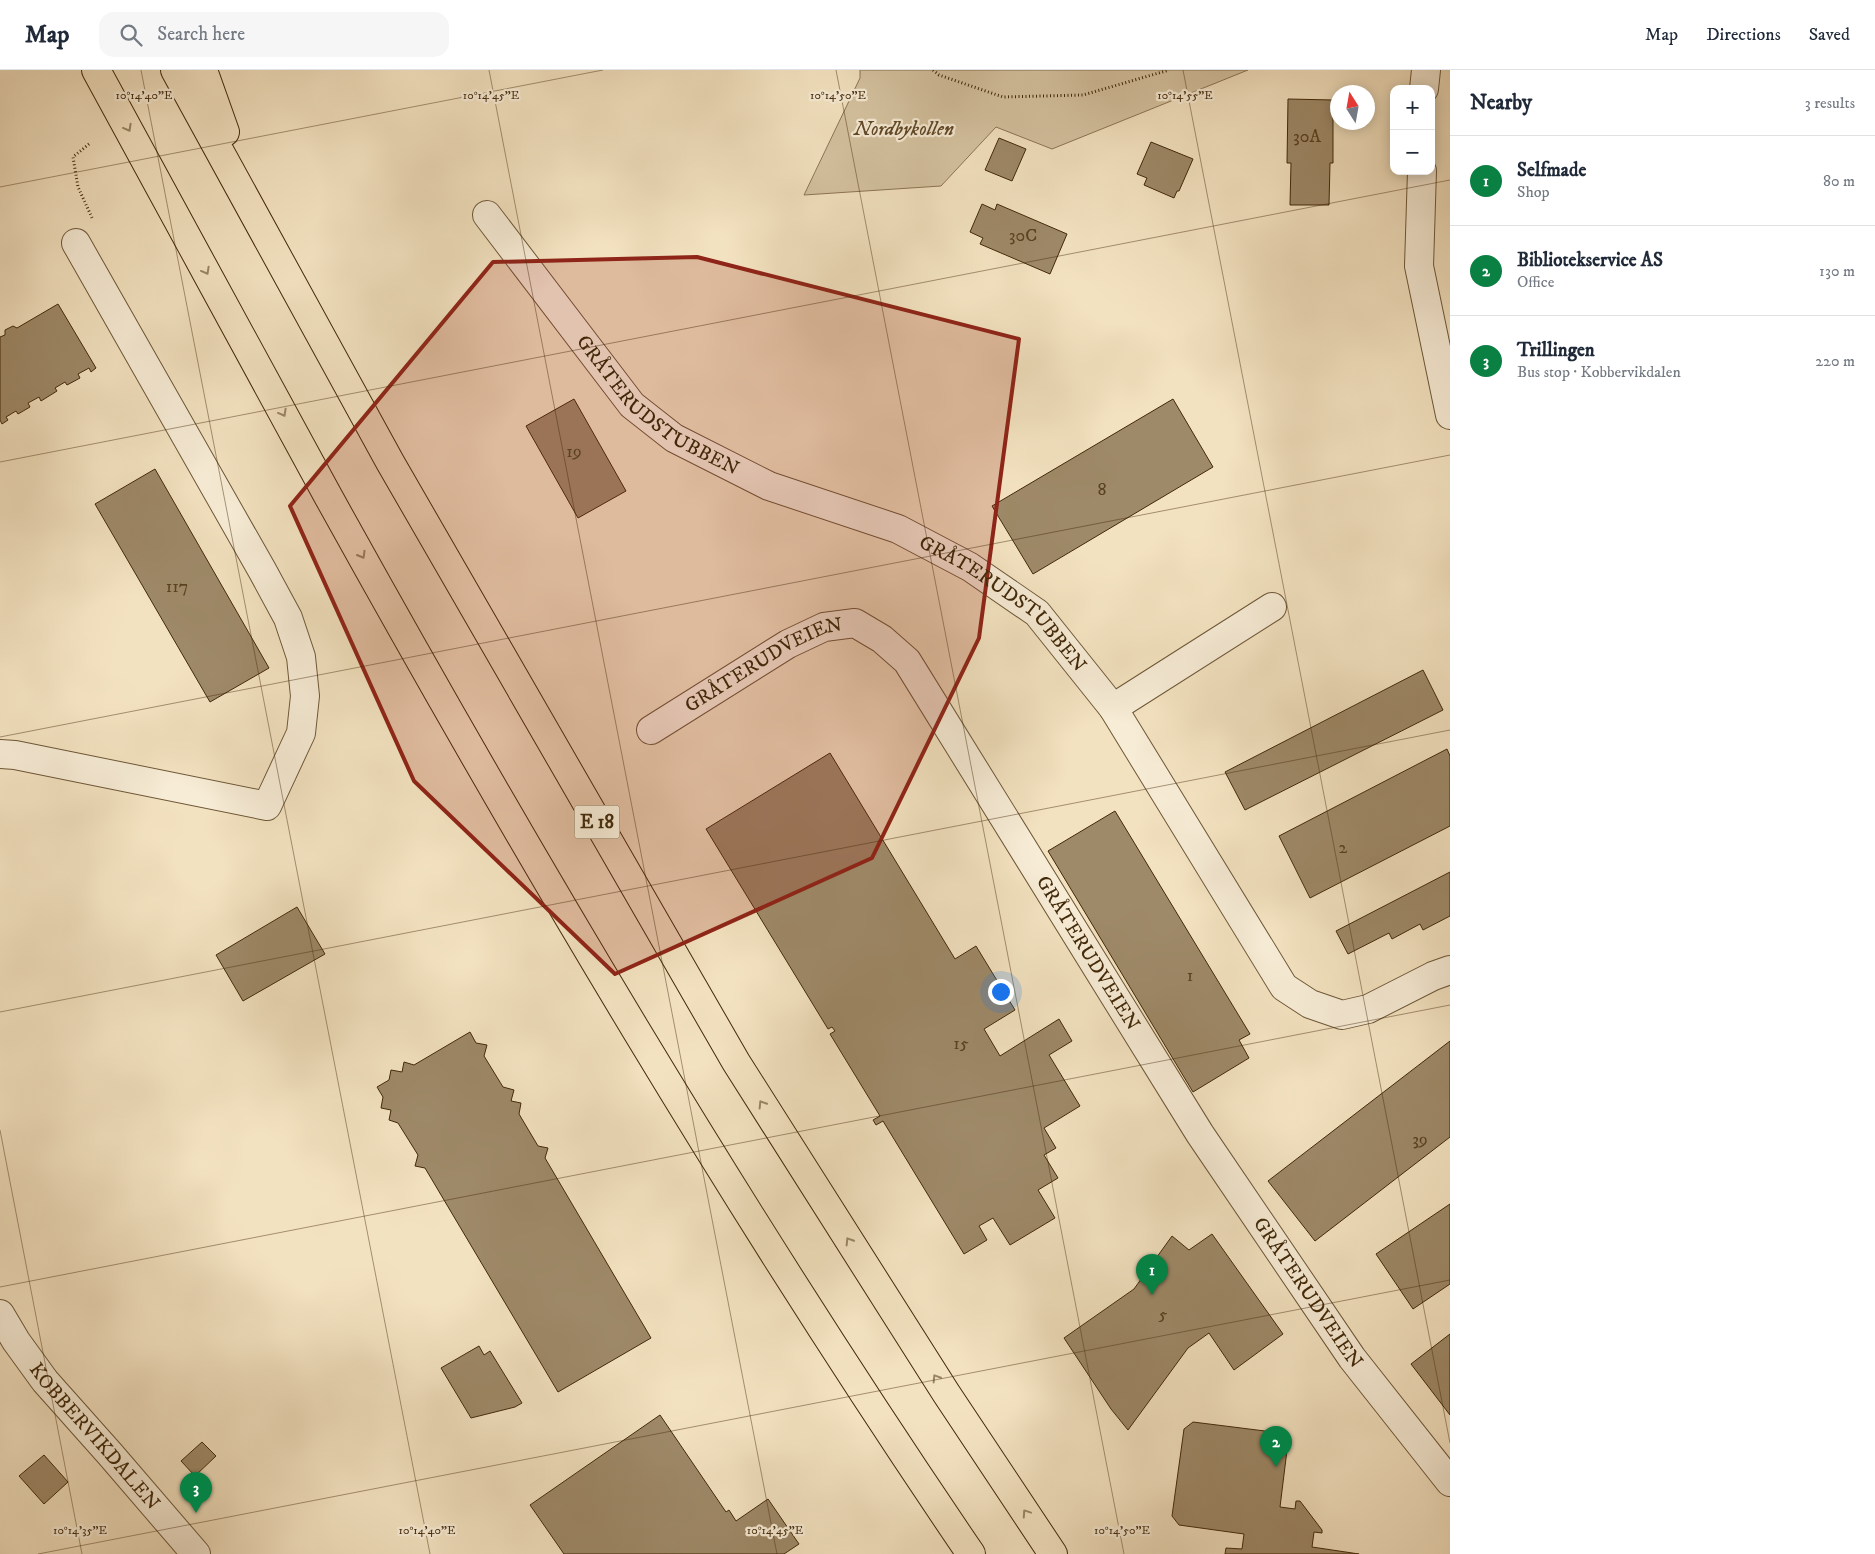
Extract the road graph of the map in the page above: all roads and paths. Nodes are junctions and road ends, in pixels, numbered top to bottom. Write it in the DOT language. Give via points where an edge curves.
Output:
graph roads {
  1 [pos="96,70"];
  2 [pos="175,70"];
  3 [pos="203,70"];
  4 [pos="933,70"];
  5 [pos="1169,70"];
  6 [pos="1426,70"];
  7 [pos="1424,85"];
  8 [pos="89,144"];
  9 [pos="1422,175"];
  10 [pos="487,215"];
  11 [pos="264,231"];
  12 [pos="86,235"];
  13 [pos="1450,415"];
  14 [pos="1272,607"];
  15 [pos="1113,708"];
  16 [pos="651,730"];
  17 [pos="0,754"];
  18 [pos="1450,970"];
  19 [pos="0,1314"];
  20 [pos="1450,1482"];
  21 [pos="196,1554"];
  22 [pos="971,1554"];
  23 [pos="1054,1554"];
  1 -- 22 [label="highway, one-way" via="330,498 515,824 682,1105 890,1436"];
  2 -- 11 [label="highway, E 18"];
  3 -- 11 [label="highway"];
  4 -- 5 [label="path" via="939,75 1003,97 1083,95"];
  6 -- 7 [label="street"];
  8 -- 12 [label="path" via="73,157"];
  9 -- 13 [label="street" via="1419,266"];
  10 -- 15 [label="street, GRÅTERUDSTUBBEN" via="632,405 674,438 769,486 898,529 970,567 1037,613"];
  23 -- 11 [label="highway, E 18, one-way" via="946,1393 736,1062 390,462"];
  12 -- 17 [label="street" via="288,618 301,658 305,696 301,733 266,806"];
  14 -- 15 [label="street"];
  15 -- 18 [label="street, GRÅTERUDSTUBBEN" via="1284,987 1310,1004 1342,1015 1368,1009"];
  16 -- 20 [label="street, GRÅTERUDVEIEN" via="788,644 824,627 855,623 882,638 907,662 1200,1134 1352,1358"];
  19 -- 21 [label="street, KOBBERVIKDALEN" via="45,1381"];
}
